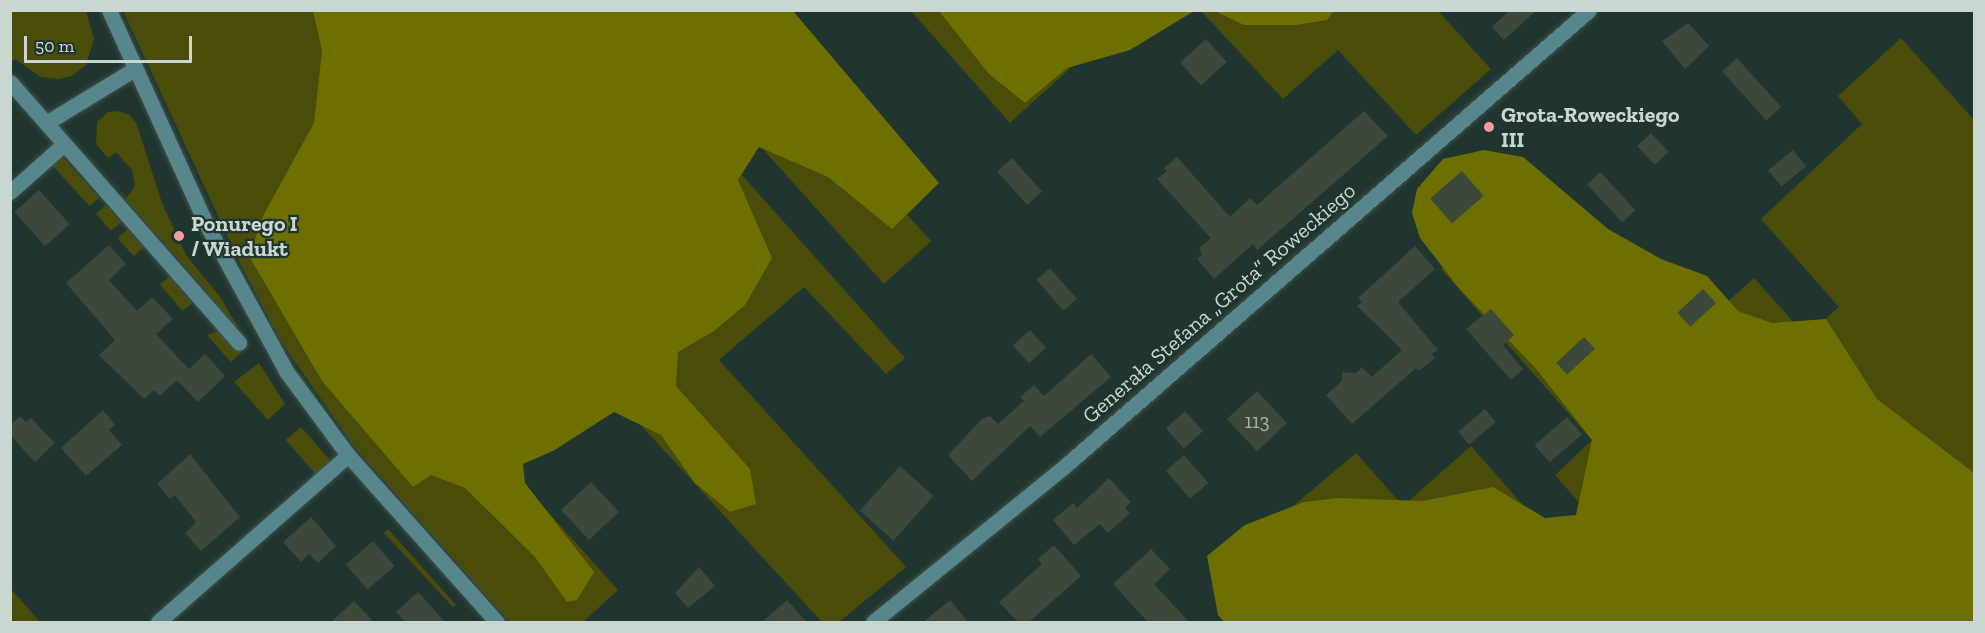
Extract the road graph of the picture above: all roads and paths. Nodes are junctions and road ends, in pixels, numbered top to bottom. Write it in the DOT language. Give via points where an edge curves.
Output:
graph roads {
  1 [pos="109,10"];
  2 [pos="1589,10"];
  3 [pos="136,68"];
  4 [pos="10,82"];
  5 [pos="46,123"];
  6 [pos="64,144"];
  7 [pos="10,192"];
  8 [pos="239,343"];
  9 [pos="348,455"];
  10 [pos="158,622"];
  11 [pos="497,622"];
  12 [pos="873,622"];
  1 -- 3 [label="street"];
  2 -- 12 [label="street, Generała Stefana „Grota” Roweckiego" via="1066,465"];
  3 -- 5 [label="street"];
  3 -- 9 [label="street" via="206,224 262,333 316,415"];
  4 -- 5 [label="street"];
  5 -- 6 [label="street"];
  6 -- 7 [label="street"];
  6 -- 8 [label="street"];
  9 -- 10 [label="street"];
  9 -- 11 [label="street"];
}
